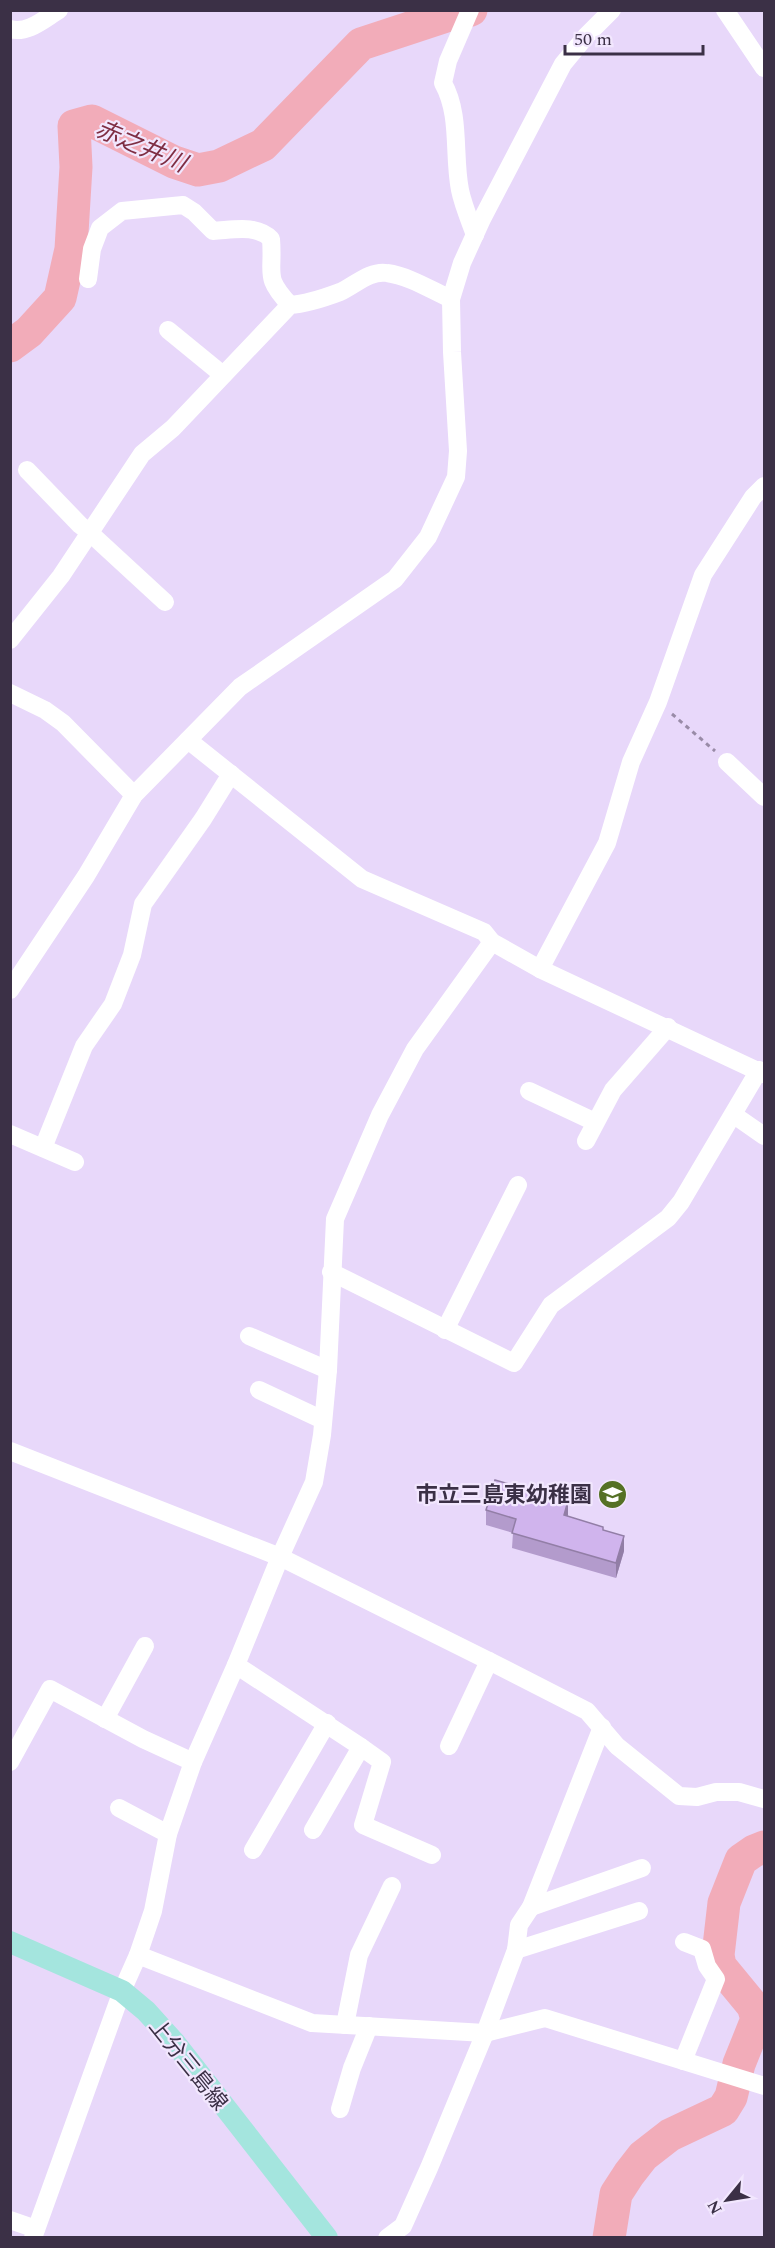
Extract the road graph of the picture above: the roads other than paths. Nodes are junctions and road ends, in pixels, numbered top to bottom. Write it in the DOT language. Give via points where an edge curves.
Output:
graph roads {
  1 [pos="59,10"];
  2 [pos="470,10"];
  3 [pos="612,10"];
  4 [pos="725,10"];
  5 [pos="10,29"];
  6 [pos="765,68"];
  7 [pos="475,235"];
  8 [pos="88,279"];
  9 [pos="451,299"];
  10 [pos="290,305"];
  11 [pos="168,330"];
  12 [pos="223,375"];
  13 [pos="27,470"];
  14 [pos="765,486"];
  15 [pos="89,532"];
  16 [pos="165,602"];
  17 [pos="10,640"];
  18 [pos="13,700"];
  19 [pos="188,740"];
  20 [pos="727,762"];
  21 [pos="231,774"];
  22 [pos="134,795"];
  23 [pos="765,797"];
  24 [pos="492,942"];
  25 [pos="540,969"];
  26 [pos="10,990"];
  27 [pos="668,1027"];
  28 [pos="762,1072"];
  29 [pos="529,1091"];
  30 [pos="734,1115"];
  31 [pos="595,1122"];
  32 [pos="10,1134"];
  33 [pos="765,1137"];
  34 [pos="586,1141"];
  35 [pos="43,1148"];
  36 [pos="75,1162"];
  37 [pos="518,1185"];
  38 [pos="331,1272"];
  39 [pos="445,1329"];
  40 [pos="249,1336"];
  41 [pos="328,1370"];
  42 [pos="259,1390"];
  43 [pos="323,1420"];
  44 [pos="10,1451"];
  45 [pos="280,1557"];
  46 [pos="145,1646"];
  47 [pos="489,1661"];
  48 [pos="236,1665"];
  49 [pos="105,1719"];
  50 [pos="327,1723"];
  51 [pos="602,1727"];
  52 [pos="17,1732"];
  53 [pos="449,1746"];
  54 [pos="361,1747"];
  55 [pos="10,1762"];
  56 [pos="193,1762"];
  57 [pos="765,1799"];
  58 [pos="119,1808"];
  59 [pos="313,1830"];
  60 [pos="168,1834"];
  61 [pos="253,1850"];
  62 [pos="432,1855"];
  63 [pos="642,1868"];
  64 [pos="392,1886"];
  65 [pos="531,1907"];
  66 [pos="639,1911"];
  67 [pos="10,1942"];
  68 [pos="684,1942"];
  69 [pos="516,1950"];
  70 [pos="138,1955"];
  71 [pos="122,1991"];
  72 [pos="345,2025"];
  73 [pos="369,2026"];
  74 [pos="485,2033"];
  75 [pos="683,2061"];
  76 [pos="765,2086"];
  77 [pos="340,2109"];
  78 [pos="10,2220"];
  79 [pos="35,2233"];
  80 [pos="327,2238"];
  81 [pos="387,2238"];
  1 -- 5 [label="street" via="28,29"];
  2 -- 7 [label="street" via="443,83 453,113 460,191"];
  3 -- 7 [label="street" via="563,64"];
  4 -- 6 [label="street"];
  7 -- 9 [label="street"];
  8 -- 10 [label="street" via="100,228 114,217 122,211 183,205 213,231 263,231 271,239 270,275 275,288"];
  9 -- 10 [label="street" via="386,272 305,304"];
  9 -- 19 [label="street" via="456,477 428,537 395,579 240,687"];
  10 -- 12 [label="street"];
  11 -- 12 [label="street"];
  12 -- 15 [label="street" via="173,429 142,454"];
  13 -- 15 [label="street"];
  14 -- 25 [label="street" via="753,497 703,575 658,702 631,762 607,843"];
  15 -- 16 [label="street"];
  15 -- 17 [label="street" via="61,576"];
  18 -- 22 [label="street" via="45,710 63,723"];
  19 -- 21 [label="street"];
  19 -- 22 [label="street"];
  20 -- 23 [label="street"];
  21 -- 24 [label="street" via="362,879 484,932"];
  21 -- 35 [label="street" via="143,904 132,955 113,1004 84,1046"];
  22 -- 26 [label="street"];
  24 -- 25 [label="street"];
  24 -- 38 [label="street" via="415,1050 380,1115 334,1219"];
  25 -- 27 [label="street"];
  27 -- 28 [label="street"];
  27 -- 31 [label="street" via="613,1090"];
  28 -- 30 [label="street"];
  29 -- 31 [label="street"];
  30 -- 33 [label="street"];
  30 -- 39 [label="street" via="668,1218 551,1305 514,1363"];
  31 -- 34 [label="street"];
  32 -- 35 [label="street"];
  35 -- 36 [label="street"];
  37 -- 39 [label="street"];
  38 -- 39 [label="street"];
  38 -- 41 [label="street"];
  40 -- 41 [label="street"];
  41 -- 43 [label="street"];
  42 -- 43 [label="street"];
  43 -- 45 [label="street" via="314,1482"];
  44 -- 45 [label="street"];
  45 -- 47 [label="street"];
  45 -- 48 [label="street"];
  46 -- 49 [label="street"];
  47 -- 51 [label="street" via="587,1712"];
  47 -- 53 [label="street"];
  48 -- 50 [label="street"];
  48 -- 56 [label="street"];
  49 -- 52 [label="street" via="50,1689"];
  49 -- 56 [label="street"];
  50 -- 54 [label="street"];
  50 -- 61 [label="street"];
  51 -- 57 [label="street" via="617,1746 679,1796 739,1792"];
  51 -- 65 [label="street"];
  52 -- 55 [label="street"];
  54 -- 59 [label="street"];
  54 -- 62 [label="street" via="381,1762 363,1825"];
  56 -- 60 [label="street"];
  58 -- 60 [label="street"];
  60 -- 70 [label="street" via="153,1911"];
  63 -- 65 [label="street"];
  64 -- 72 [label="street" via="359,1955"];
  65 -- 69 [label="street" via="519,1926"];
  66 -- 69 [label="street"];
  67 -- 71 [label="main road, 上分三島線"];
  68 -- 75 [label="street" via="702,1949 716,1978"];
  69 -- 74 [label="street"];
  70 -- 71 [label="street"];
  70 -- 72 [label="street" via="312,2023"];
  71 -- 79 [label="street"];
  71 -- 80 [label="main road, 上分三島線" via="175,2043"];
  72 -- 73 [label="street"];
  73 -- 74 [label="street"];
  73 -- 77 [label="street"];
  74 -- 75 [label="street" via="545,2018"];
  74 -- 81 [label="street" via="403,2226"];
  75 -- 76 [label="street"];
  78 -- 79 [label="street"];
}
